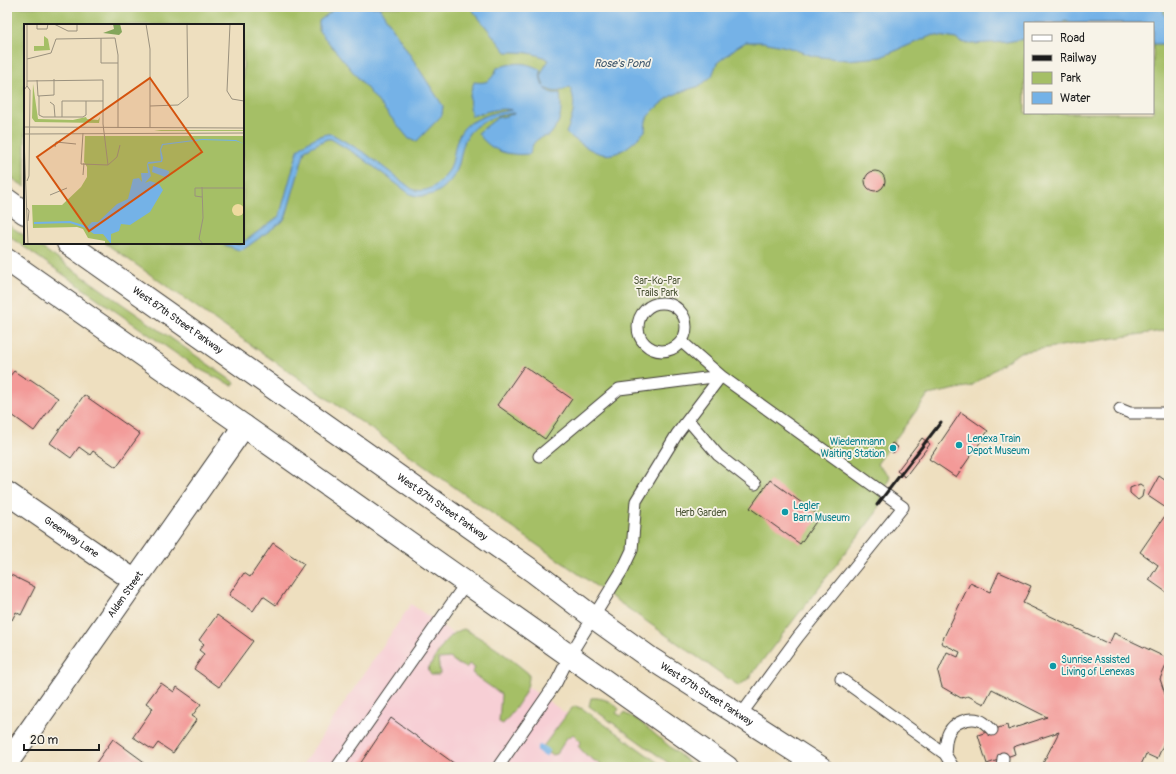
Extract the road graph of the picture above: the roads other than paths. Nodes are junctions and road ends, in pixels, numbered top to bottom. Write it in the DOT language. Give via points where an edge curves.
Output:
graph roads {
  1 [pos="7,200"];
  2 [pos="24,212"];
  3 [pos="69,244"];
  4 [pos="7,260"];
  5 [pos="682,342"];
  6 [pos="721,376"];
  7 [pos="1120,409"];
  8 [pos="1169,413"];
  9 [pos="688,420"];
  10 [pos="244,426"];
  11 [pos="539,456"];
  12 [pos="755,484"];
  13 [pos="7,493"];
  14 [pos="135,581"];
  15 [pos="466,583"];
  16 [pos="593,617"];
  17 [pos="570,655"];
  18 [pos="841,679"];
  19 [pos="740,716"];
  20 [pos="992,730"];
  21 [pos="945,754"];
  22 [pos="7,763"];
  23 [pos="338,767"];
  24 [pos="498,767"];
  25 [pos="727,767"];
  26 [pos="820,767"];
  27 [pos="953,767"];
  1 -- 2 [label="main road"];
  3 -- 16 [label="main road, West 87th Street Parkway" via="528,567"];
  4 -- 10 [label="main road"];
  5 -- 5 [label="lane" via="685,318 674,306 658,303 644,311 640,317 638,332 646,346 661,352"];
  5 -- 6 [label="lane"];
  6 -- 9 [label="lane"];
  6 -- 11 [label="lane" via="619,389"];
  6 -- 19 [label="lane" via="904,507 798,637"];
  7 -- 8 [label="lane" via="1130,413"];
  9 -- 12 [label="lane" via="718,455"];
  9 -- 16 [label="lane" via="636,501 632,550"];
  10 -- 14 [label="main road, Alden Street"];
  10 -- 15 [label="main road"];
  13 -- 14 [label="main road, Greenway Lane"];
  14 -- 22 [label="main road, Alden Street"];
  15 -- 17 [label="main road"];
  15 -- 23 [label="lane"];
  16 -- 17 [label="lane"];
  16 -- 19 [label="main road, West 87th Street Parkway" via="650,658"];
  17 -- 24 [label="lane" via="556,683"];
  17 -- 25 [label="main road"];
  18 -- 21 [label="lane"];
  19 -- 26 [label="main road, West 87th Street Parkway"];
  20 -- 21 [label="lane" via="979,720 971,719 954,725 947,737"];
  21 -- 27 [label="lane"];
}
